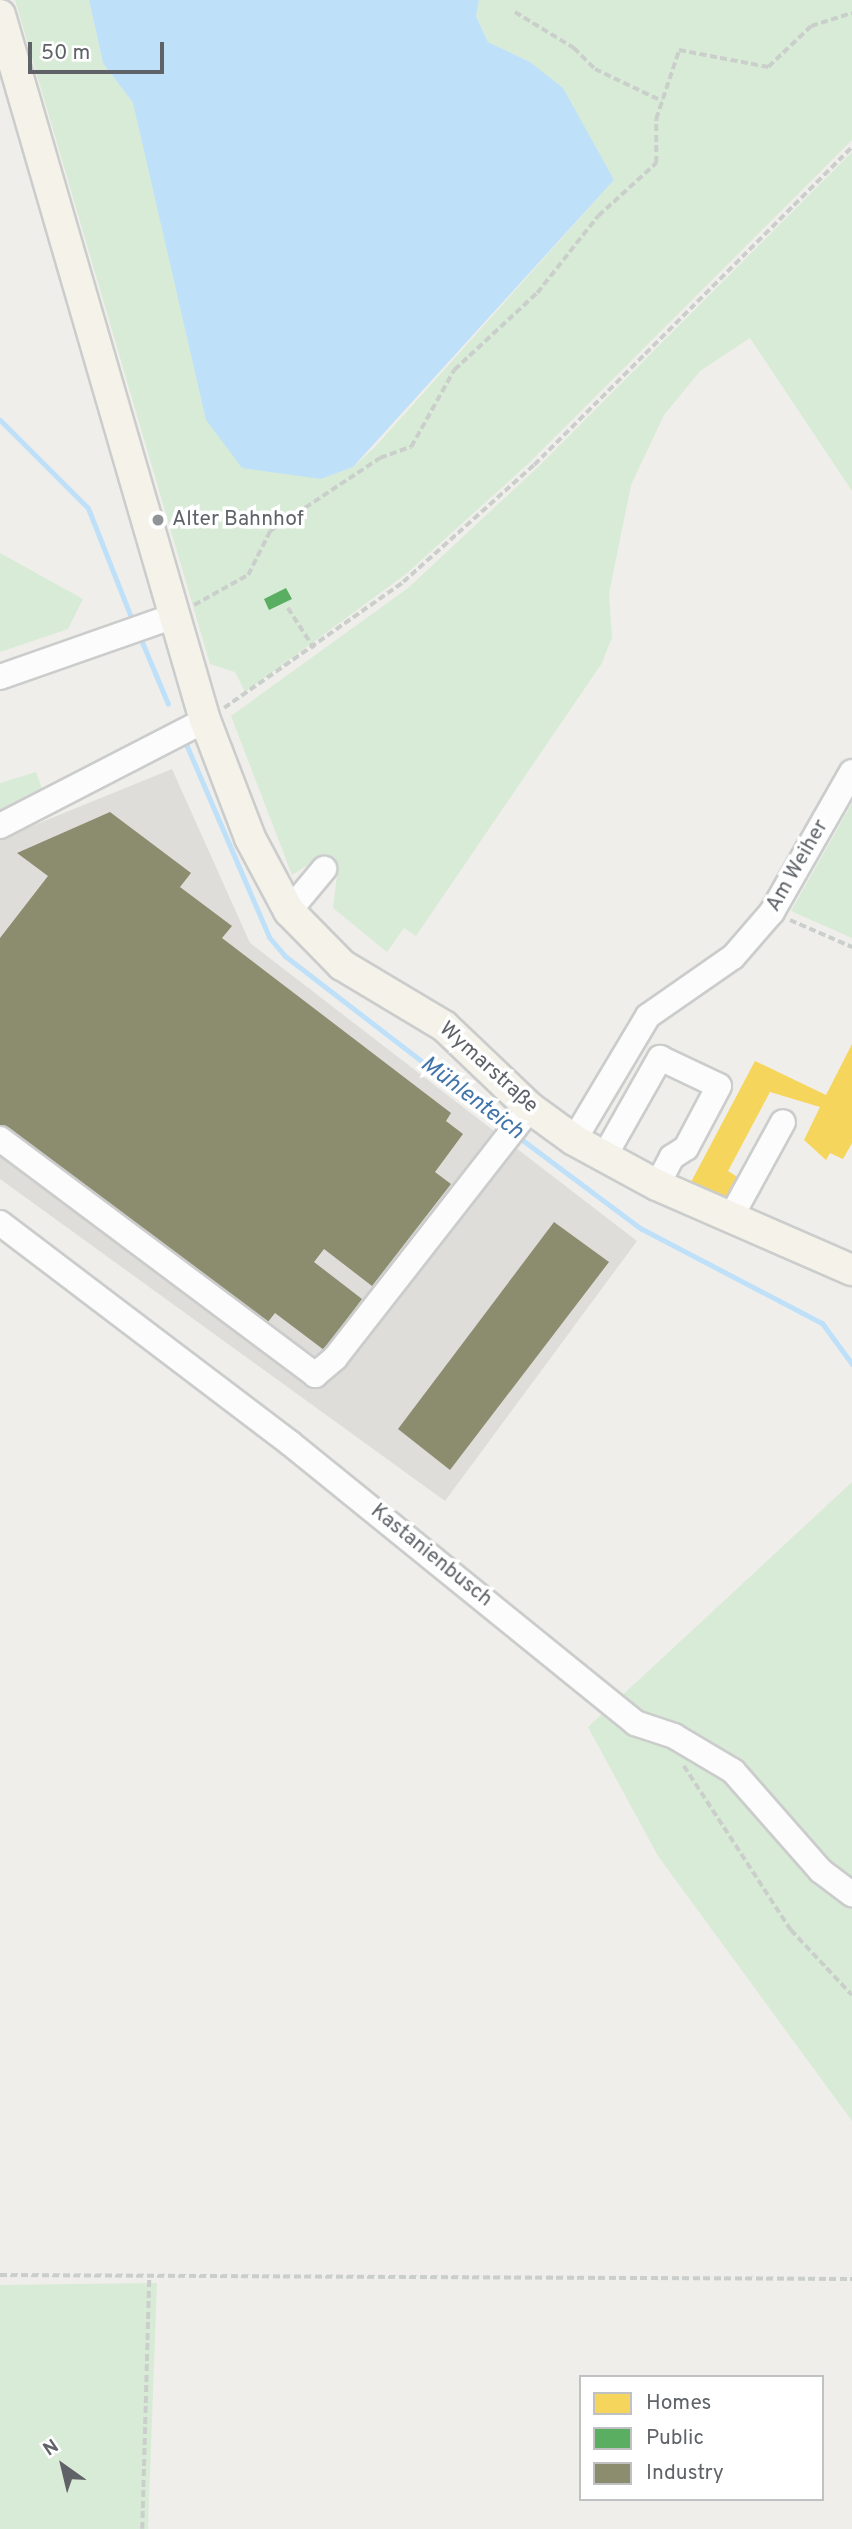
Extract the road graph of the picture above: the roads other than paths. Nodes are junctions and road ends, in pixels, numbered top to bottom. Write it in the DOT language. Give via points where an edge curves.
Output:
graph roads {
  1 [pos="0,15"];
  2 [pos="174,616"];
  3 [pos="0,677"];
  4 [pos="205,720"];
  5 [pos="852,772"];
  6 [pos="0,826"];
  7 [pos="324,869"];
  8 [pos="289,911"];
  9 [pos="519,1122"];
  10 [pos="783,1122"];
  11 [pos="0,1139"];
  12 [pos="574,1140"];
  13 [pos="604,1157"];
  14 [pos="657,1185"];
  15 [pos="731,1217"];
  16 [pos="0,1223"];
  17 [pos="852,1270"];
  18 [pos="852,1894"];
  1 -- 2 [label="main road, Wymarstraße"];
  2 -- 3 [label="street"];
  2 -- 4 [label="main road, Wymarstraße"];
  4 -- 6 [label="street"];
  4 -- 8 [label="main road, Wymarstraße" via="268,879"];
  5 -- 12 [label="street, Am Weiher" via="772,912 733,957 648,1016"];
  7 -- 8 [label="street"];
  8 -- 9 [label="main road, Wymarstraße" via="358,978 444,1026"];
  9 -- 11 [label="street" via="335,1358 315,1375"];
  9 -- 12 [label="main road, Wymarstraße"];
  10 -- 15 [label="street"];
  12 -- 13 [label="main road, Wymarstraße"];
  13 -- 14 [label="main road, Wymarstraße"];
  13 -- 14 [label="street" via="660,1058 719,1086 686,1148 672,1157"];
  14 -- 15 [label="main road, Wymarstraße"];
  15 -- 17 [label="main road, Wymarstraße"];
  16 -- 18 [label="street, Kastanienbusch" via="291,1444 635,1723 674,1736 733,1771 821,1871"];
}
